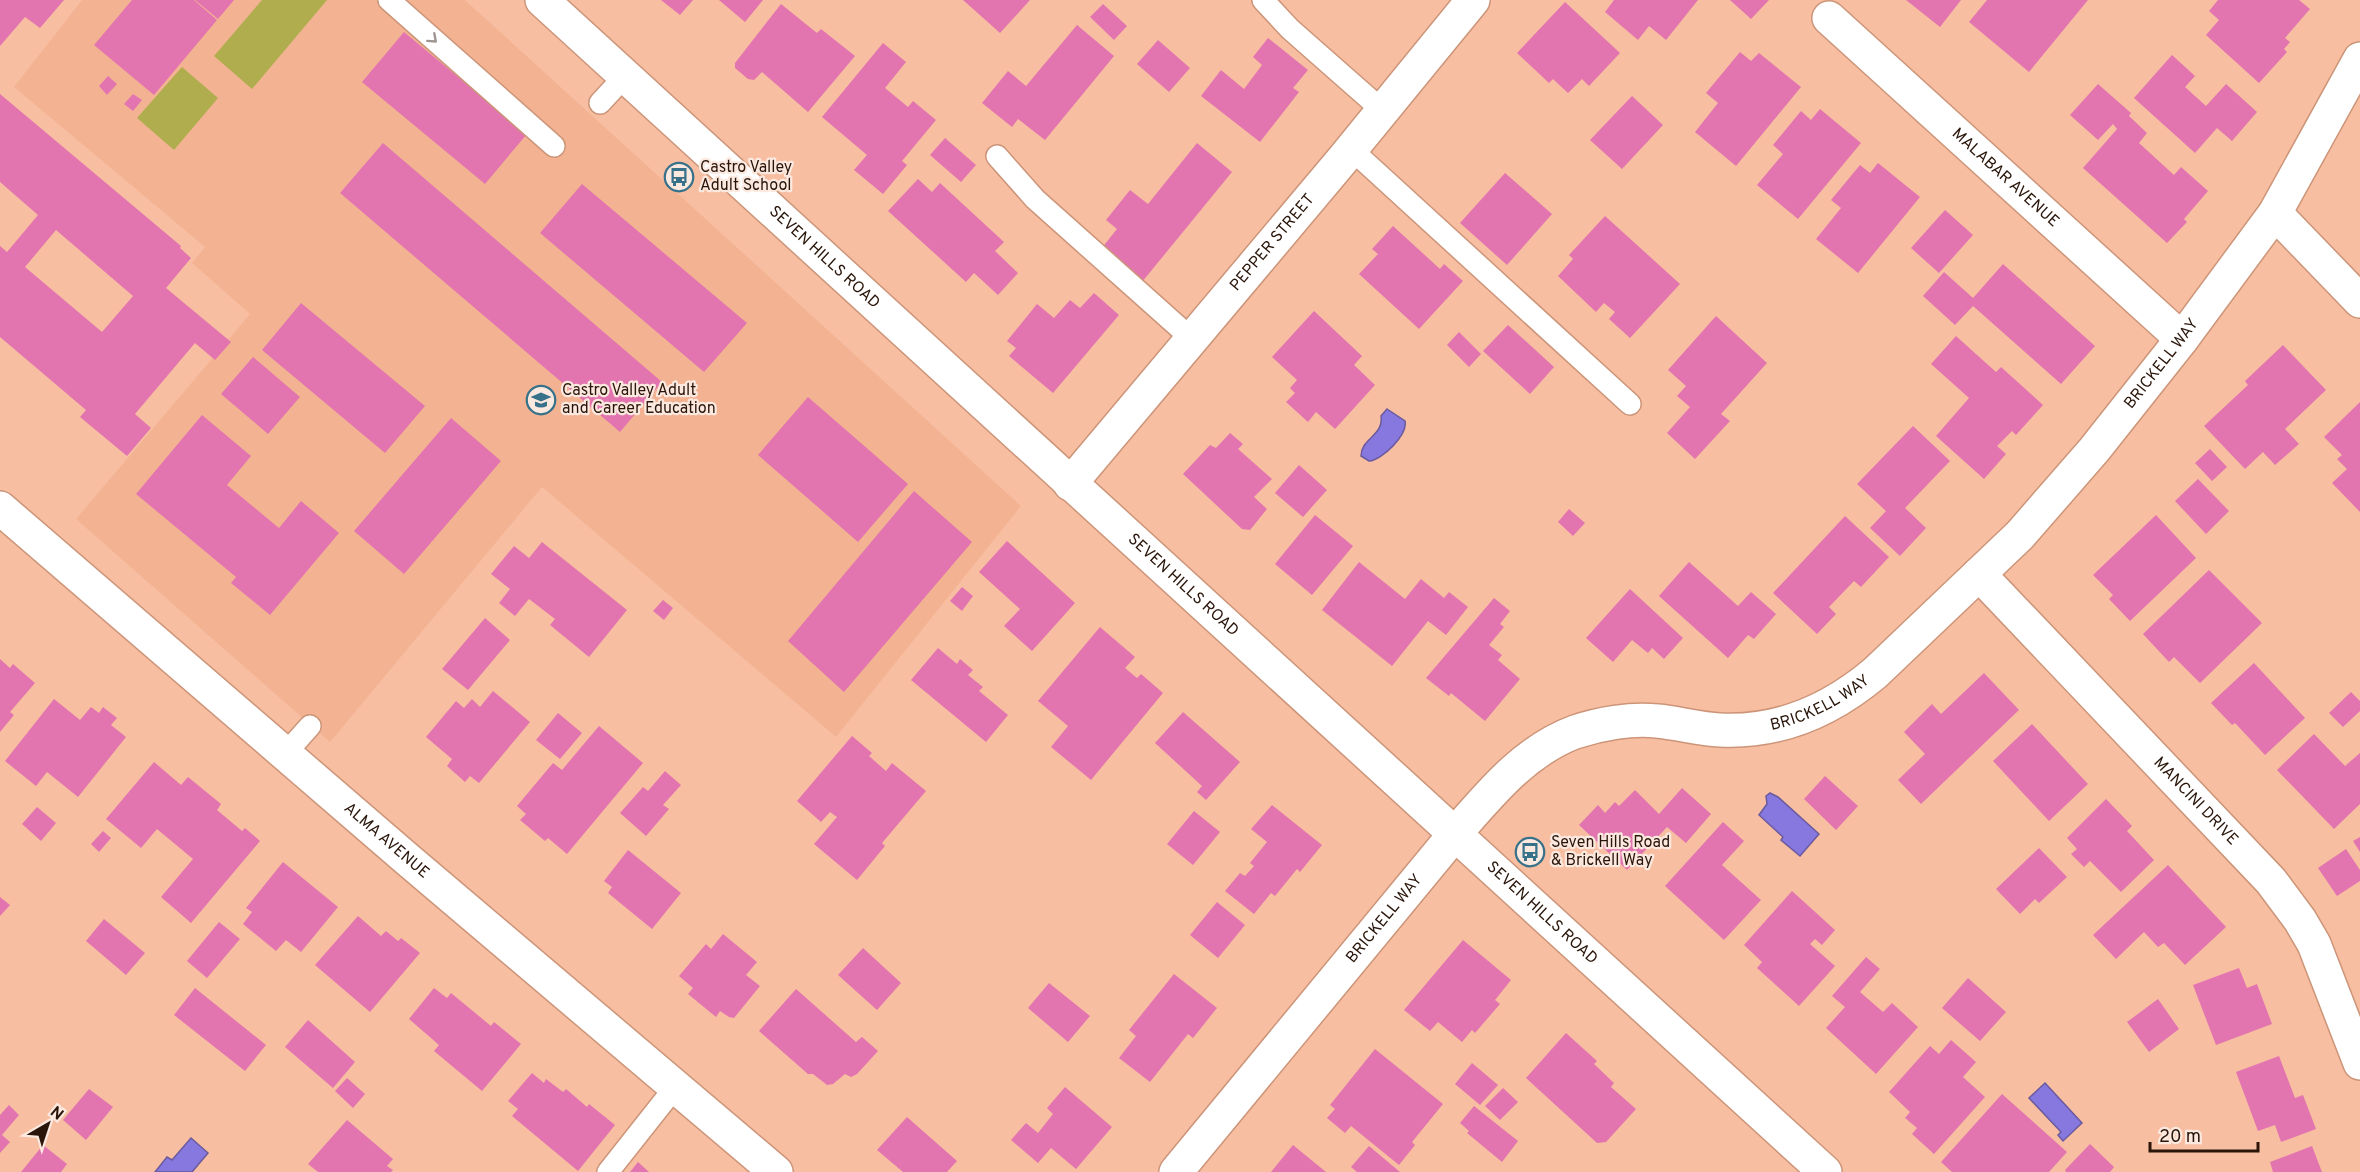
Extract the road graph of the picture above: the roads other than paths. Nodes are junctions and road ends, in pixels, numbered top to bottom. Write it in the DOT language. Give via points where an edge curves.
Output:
graph roads {
  1 [pos="389,0"];
  2 [pos="542,0"];
  3 [pos="1263,0"];
  4 [pos="1473,0"];
  5 [pos="1829,18"];
  6 [pos="2360,59"];
  7 [pos="625,76"];
  8 [pos="600,103"];
  9 [pos="1382,110"];
  10 [pos="554,146"];
  11 [pos="1351,149"];
  12 [pos="997,156"];
  13 [pos="2275,213"];
  14 [pos="2360,301"];
  15 [pos="1192,339"];
  16 [pos="2182,339"];
  17 [pos="1630,404"];
  18 [pos="1070,484"];
  19 [pos="0,508"];
  20 [pos="1979,574"];
  21 [pos="310,726"];
  22 [pos="285,754"];
  23 [pos="1454,834"];
  24 [pos="2360,1063"];
  25 [pos="676,1086"];
  26 [pos="608,1172"];
  27 [pos="776,1172"];
  28 [pos="1176,1172"];
  29 [pos="1825,1172"];
  1 -- 10 [label="lane, one-way"];
  2 -- 7 [label="street, SEVEN HILLS ROAD"];
  3 -- 9 [label="lane"];
  4 -- 9 [label="street, PEPPER STREET"];
  5 -- 16 [label="street, MALABAR AVENUE"];
  6 -- 13 [label="street, BRICKELL WAY"];
  7 -- 8 [label="lane"];
  7 -- 18 [label="street, SEVEN HILLS ROAD"];
  9 -- 11 [label="street, PEPPER STREET"];
  11 -- 15 [label="street, PEPPER STREET"];
  11 -- 17 [label="lane"];
  12 -- 15 [label="lane" via="1035,199"];
  13 -- 14 [label="street"];
  13 -- 16 [label="street, BRICKELL WAY"];
  15 -- 18 [label="street, PEPPER STREET"];
  16 -- 20 [label="street, BRICKELL WAY" via="2059,492"];
  18 -- 23 [label="street, SEVEN HILLS ROAD"];
  19 -- 22 [label="street, ALMA AVENUE"];
  20 -- 23 [label="street, BRICKELL WAY" via="1875,673 1835,703 1791,722 1748,730 1719,730 1654,720 1599,725 1575,732 1550,744 1511,772"];
  20 -- 24 [label="street, MANCINI DRIVE" via="2288,902 2314,944"];
  21 -- 22 [label="lane"];
  22 -- 25 [label="street, ALMA AVENUE"];
  23 -- 28 [label="street, BRICKELL WAY"];
  23 -- 29 [label="street, SEVEN HILLS ROAD"];
  25 -- 26 [label="lane"];
  25 -- 27 [label="street, ALMA AVENUE"];
}
